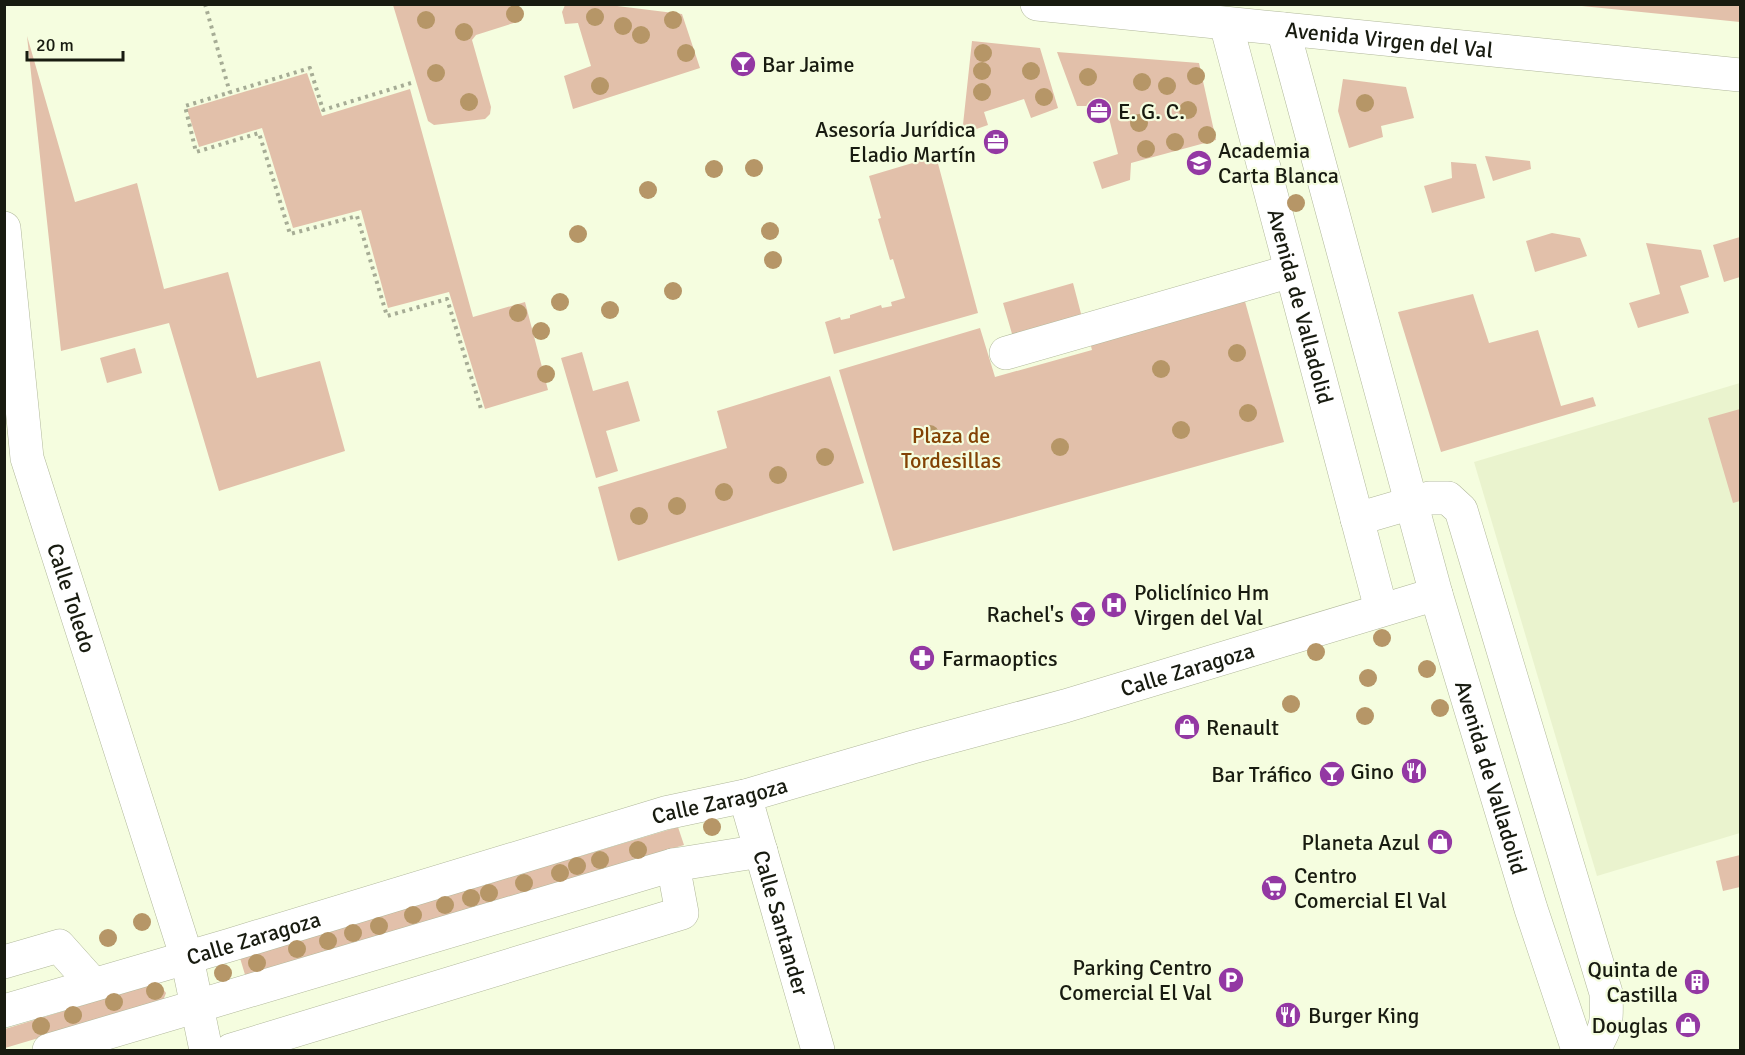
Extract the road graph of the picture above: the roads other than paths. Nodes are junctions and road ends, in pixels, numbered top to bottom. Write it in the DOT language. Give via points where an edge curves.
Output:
graph roads {
  1 [pos="1037,4"];
  2 [pos="1226,24"];
  3 [pos="1283,29"];
  4 [pos="1740,75"];
  5 [pos="4,228"];
  6 [pos="1291,271"];
  7 [pos="1006,354"];
  8 [pos="1411,503"];
  9 [pos="1357,519"];
  10 [pos="1436,594"];
  11 [pos="1381,609"];
  12 [pos="745,796"];
  13 [pos="760,851"];
  14 [pos="673,866"];
  15 [pos="187,958"];
  16 [pos="4,962"];
  17 [pos="93,984"];
  18 [pos="196,1006"];
  19 [pos="4,1011"];
  20 [pos="48,1050"];
  21 [pos="206,1050"];
  22 [pos="231,1050"];
  23 [pos="818,1050"];
  24 [pos="1578,1050"];
  25 [pos="1593,1050"];
  1 -- 2 [label="street, Avenida Virgen del Val"];
  2 -- 3 [label="street, Avenida Virgen del Val"];
  2 -- 6 [label="street, Avenida de Valladolid"];
  3 -- 4 [label="street, Avenida Virgen del Val"];
  3 -- 8 [label="street, Avenida de Valladolid"];
  5 -- 15 [label="street, Calle Toledo" via="27,458"];
  6 -- 7 [label="street"];
  6 -- 9 [label="street, Avenida de Valladolid"];
  8 -- 9 [label="street"];
  8 -- 10 [label="street, Avenida de Valladolid"];
  8 -- 25 [label="street" via="1448,498 1461,510 1606,993 1607,1023"];
  9 -- 11 [label="street, Avenida de Valladolid"];
  10 -- 11 [label="street, Calle Zaragoza"];
  10 -- 24 [label="street, Avenida de Valladolid"];
  11 -- 12 [label="street, Calle Zaragoza" via="1065,706"];
  12 -- 13 [label="street, Calle Santander"];
  12 -- 15 [label="street, Calle Zaragoza" via="665,813"];
  13 -- 14 [label="street"];
  13 -- 23 [label="street, Calle Santander"];
  14 -- 18 [label="street"];
  14 -- 22 [label="street" via="682,913"];
  15 -- 17 [label="street, Calle Zaragoza"];
  15 -- 18 [label="street, Calle Toledo"];
  16 -- 17 [label="street" via="59,946"];
  17 -- 19 [label="street, Calle Zaragoza"];
  18 -- 20 [label="street"];
  18 -- 21 [label="street, Calle Toledo"];
}
